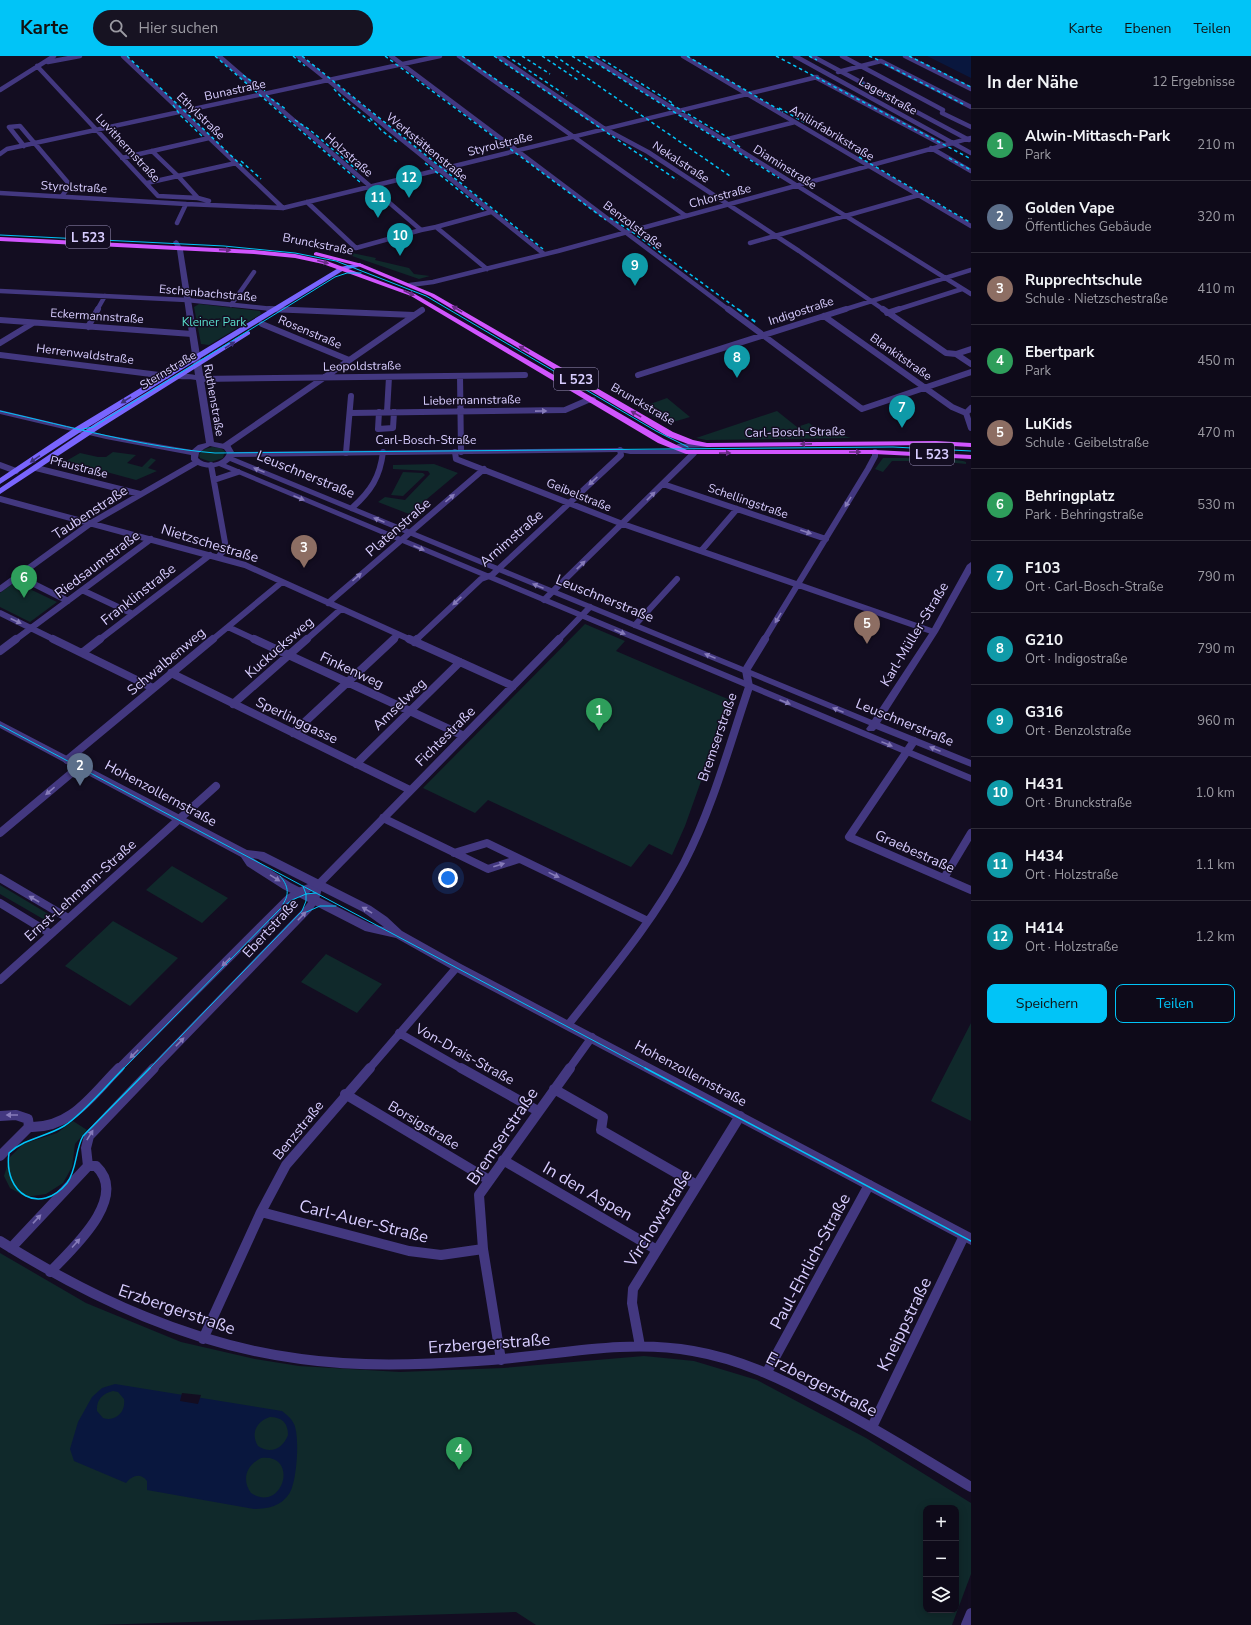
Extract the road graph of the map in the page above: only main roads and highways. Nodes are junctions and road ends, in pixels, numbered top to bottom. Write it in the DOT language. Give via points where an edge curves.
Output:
graph roads {
  1 [pos="0,233"];
  2 [pos="0,239"];
  3 [pos="178,245"];
  4 [pos="360,265"];
  5 [pos="342,268"];
  6 [pos="351,271"];
  7 [pos="196,362"];
  8 [pos="707,445"];
  9 [pos="971,445"];
  10 [pos="690,452"];
  11 [pos="971,457"];
  12 [pos="0,482"];
  13 [pos="0,492"];
  1 -- 3 [label="main road, Brunckstraße / L 523"];
  2 -- 3 [label="main road, Brunckstraße / L 523"];
  3 -- 4 [label="main road, Brunckstraße / L 523" via="277,248 336,258"];
  3 -- 5 [label="main road, Brunckstraße / L 523, one-way" via="295,256"];
  4 -- 5 [label="main road"];
  8 -- 4 [label="main road, Brunckstraße / L 523, one-way" via="670,434 432,295"];
  5 -- 6 [label="main road, Brunckstraße / L 523"];
  5 -- 7 [label="main road, Sternstraße" via="210,349"];
  7 -- 6 [label="main road, Sternstraße, one-way"];
  6 -- 10 [label="main road, Brunckstraße / L 523, one-way" via="413,295 670,446"];
  7 -- 12 [label="main road, Sternstraße, one-way" via="167,376"];
  7 -- 13 [label="main road, Sternstraße" via="179,377"];
  9 -- 8 [label="main road, Carl-Bosch-Straße / L 523, one-way"];
  10 -- 11 [label="main road, Carl-Bosch-Straße / L 523, one-way" via="875,452"];
}
